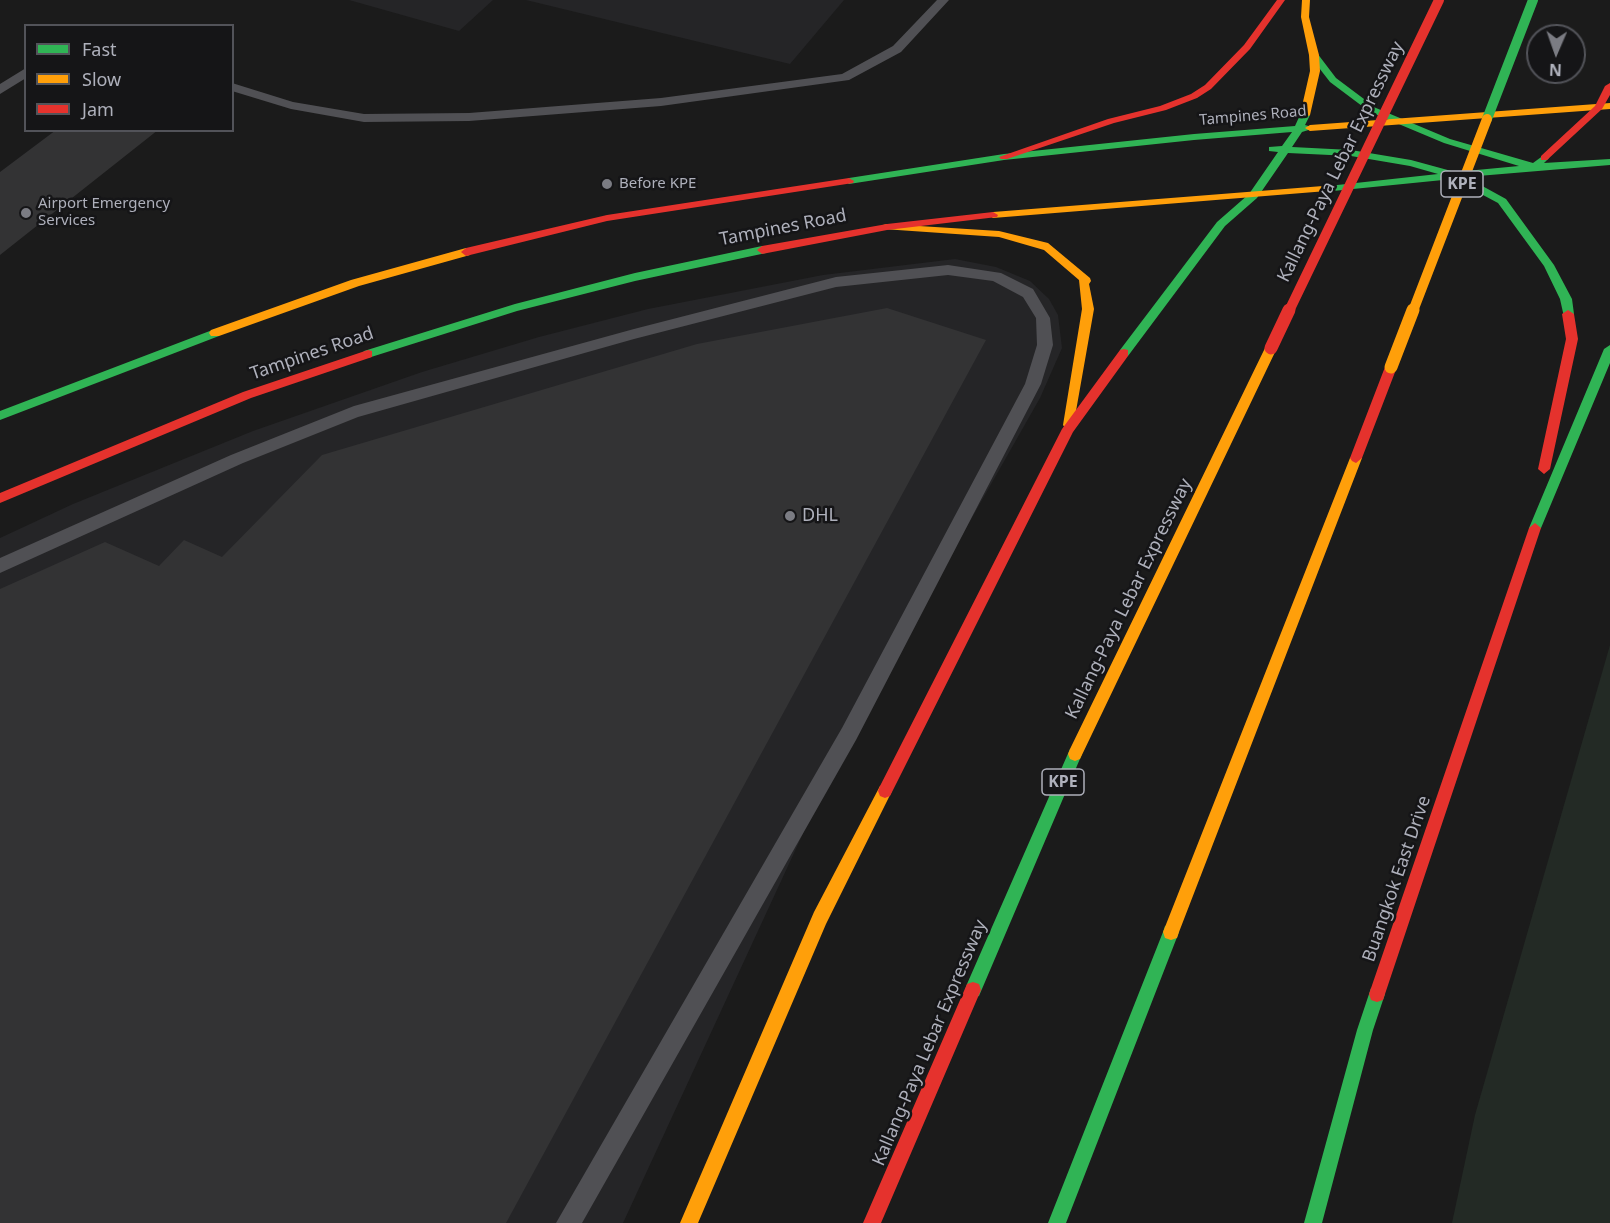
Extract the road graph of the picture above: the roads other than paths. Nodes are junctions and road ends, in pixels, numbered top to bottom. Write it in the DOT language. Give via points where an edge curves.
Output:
graph roads {
  1 [pos="942,0"];
  2 [pos="1281,0"];
  3 [pos="1306,0"];
  4 [pos="1439,0"];
  5 [pos="1533,0"];
  6 [pos="1314,55"];
  7 [pos="24,73"];
  8 [pos="1610,86"];
  9 [pos="234,88"];
  10 [pos="0,90"];
  11 [pos="1604,107"];
  12 [pos="1401,123"];
  13 [pos="1299,129"];
  14 [pos="1138,142"];
  15 [pos="1241,147"];
  16 [pos="1264,148"];
  17 [pos="1286,149"];
  18 [pos="1004,157"];
  19 [pos="1610,162"];
  20 [pos="1535,167"];
  21 [pos="1454,175"];
  22 [pos="1253,196"];
  23 [pos="887,228"];
  24 [pos="1610,350"];
  25 [pos="0,416"];
  26 [pos="1068,429"];
  27 [pos="0,498"];
  28 [pos="1526,550"];
  29 [pos="0,566"];
  30 [pos="568,1223"];
  31 [pos="689,1223"];
  32 [pos="872,1223"];
  33 [pos="1057,1223"];
  34 [pos="1313,1223"];
  1 -- 9 [label="lane" via="897,49 845,78 661,102 469,117 364,118 291,105"];
  2 -- 18 [label="main road" via="1247,47 1194,96"];
  3 -- 6 [label="main road" via="1307,33"];
  4 -- 32 [label="main road, Kallang-Paya Lebar Expressway / KPE, bridge" via="1090,720"];
  5 -- 33 [label="main road, KPE, bridge"];
  6 -- 12 [label="main road" via="1352,97"];
  6 -- 13 [label="main road" via="1308,108"];
  7 -- 10 [label="lane"];
  8 -- 11 [label="main road"];
  11 -- 12 [label="main road, Tampines Road"];
  11 -- 20 [label="main road"];
  12 -- 13 [label="main road, Tampines Road"];
  12 -- 20 [label="main road"];
  13 -- 14 [label="main road, Tampines Road"];
  13 -- 17 [label="main road"];
  14 -- 15 [label="main road"];
  14 -- 18 [label="main road, Tampines Road"];
  16 -- 17 [label="main road"];
  17 -- 21 [label="main road" via="1361,154"];
  17 -- 22 [label="main road"];
  18 -- 25 [label="main road, Tampines Road" via="607,218 482,247 259,317"];
  19 -- 20 [label="main road, Tampines Road"];
  20 -- 21 [label="main road, Tampines Road"];
  21 -- 22 [label="main road, Tampines Road"];
  21 -- 28 [label="main road" via="1502,201 1549,265 1566,299 1572,339"];
  22 -- 23 [label="main road, Tampines Road" via="1028,211"];
  22 -- 26 [label="main road" via="1221,224"];
  23 -- 26 [label="main road" via="999,234 1048,247 1086,281 1083,282 1088,309"];
  23 -- 27 [label="main road, Tampines Road" via="726,257 514,308 247,395"];
  24 -- 28 [label="main road"];
  26 -- 31 [label="main road" via="820,918"];
  28 -- 34 [label="main road, Buangkok East Drive" via="1365,1030"];
  29 -- 30 [label="lane" via="237,459 354,412 634,334 836,282 948,270 996,276 1028,293 1043,318 1045,345 1034,384 849,734"];
}
